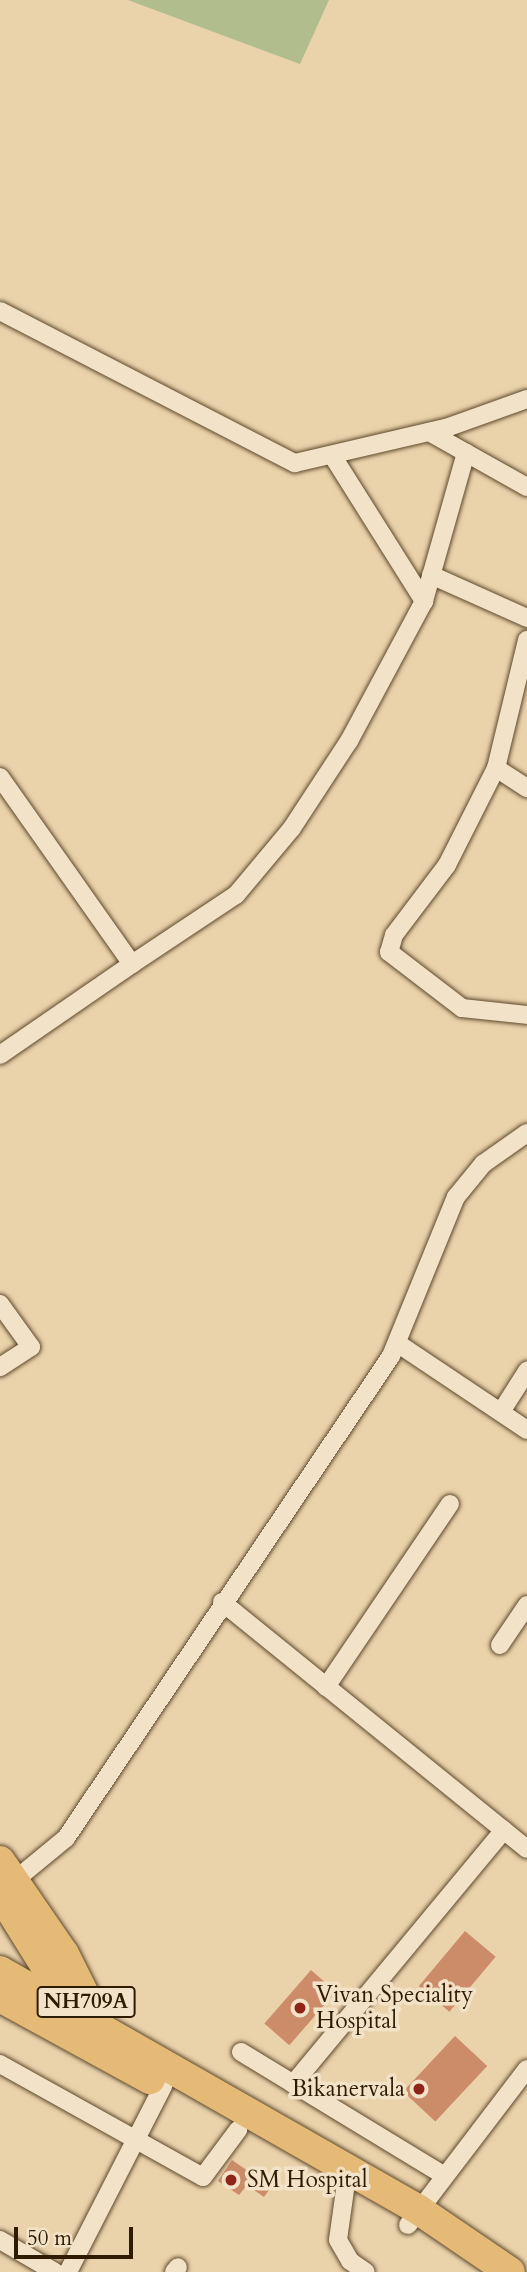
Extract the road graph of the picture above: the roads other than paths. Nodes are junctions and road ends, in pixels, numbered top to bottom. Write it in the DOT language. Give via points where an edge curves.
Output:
graph roads {
  1 [pos="0,311"];
  2 [pos="527,399"];
  3 [pos="429,432"];
  4 [pos="466,453"];
  5 [pos="332,455"];
  6 [pos="527,486"];
  7 [pos="431,575"];
  8 [pos="424,601"];
  9 [pos="527,618"];
  10 [pos="527,640"];
  11 [pos="496,768"];
  12 [pos="0,777"];
  13 [pos="527,788"];
  14 [pos="132,964"];
  15 [pos="527,1015"];
  16 [pos="0,1055"];
  17 [pos="527,1133"];
  18 [pos="0,1304"];
  19 [pos="397,1343"];
  20 [pos="0,1367"];
  21 [pos="527,1371"];
  22 [pos="501,1412"];
  23 [pos="527,1430"];
  24 [pos="450,1504"];
  25 [pos="222,1602"];
  26 [pos="527,1605"];
  27 [pos="500,1645"];
  28 [pos="326,1687"];
  29 [pos="503,1830"];
  30 [pos="527,1849"];
  31 [pos="4,1882"];
  32 [pos="0,1971"];
  33 [pos="0,1997"];
  34 [pos="87,2032"];
  35 [pos="241,2052"];
  36 [pos="0,2064"];
  37 [pos="527,2069"];
  38 [pos="293,2084"];
  39 [pos="163,2086"];
  40 [pos="238,2130"];
  41 [pos="137,2142"];
  42 [pos="443,2175"];
  43 [pos="345,2190"];
  44 [pos="413,2218"];
  45 [pos="0,2240"];
  46 [pos="55,2272"];
  47 [pos="68,2272"];
  48 [pos="366,2272"];
  49 [pos="479,2272"];
  50 [pos="510,2272"];
  1 -- 5 [label="street" via="295,464"];
  2 -- 3 [label="street"];
  3 -- 4 [label="street"];
  3 -- 5 [label="street"];
  4 -- 6 [label="street"];
  4 -- 7 [label="street"];
  5 -- 8 [label="street"];
  7 -- 8 [label="street"];
  7 -- 9 [label="street"];
  8 -- 14 [label="street" via="349,741 292,828 236,895"];
  10 -- 11 [label="street"];
  11 -- 13 [label="street"];
  11 -- 15 [label="street" via="447,864 394,935 389,952 462,1008"];
  12 -- 14 [label="street"];
  14 -- 16 [label="street"];
  17 -- 19 [label="street" via="483,1164 456,1197"];
  18 -- 20 [label="street" via="31,1347"];
  19 -- 22 [label="street"];
  19 -- 25 [label="street"];
  21 -- 22 [label="street"];
  22 -- 23 [label="street"];
  24 -- 28 [label="street"];
  25 -- 28 [label="street"];
  25 -- 31 [label="street" via="66,1838"];
  26 -- 27 [label="street"];
  28 -- 29 [label="street"];
  29 -- 30 [label="street"];
  29 -- 38 [label="street"];
  31 -- 34 [label="highway, NH709A"];
  32 -- 34 [label="highway"];
  33 -- 34 [label="highway"];
  34 -- 39 [label="highway, NH709A"];
  34 -- 44 [label="highway, NH709A"];
  35 -- 38 [label="street"];
  36 -- 41 [label="street"];
  37 -- 42 [label="street"];
  38 -- 42 [label="street"];
  39 -- 40 [label="highway, NH709A"];
  39 -- 41 [label="street"];
  40 -- 41 [label="street" via="203,2177"];
  40 -- 43 [label="highway, NH709A"];
  41 -- 47 [label="street"];
  42 -- 44 [label="street"];
  43 -- 44 [label="highway, NH709A"];
  43 -- 48 [label="street" via="338,2240 350,2261"];
  44 -- 49 [label="highway, NH709A"];
  44 -- 50 [label="highway, NH709A"];
  45 -- 46 [label="street"];
}
